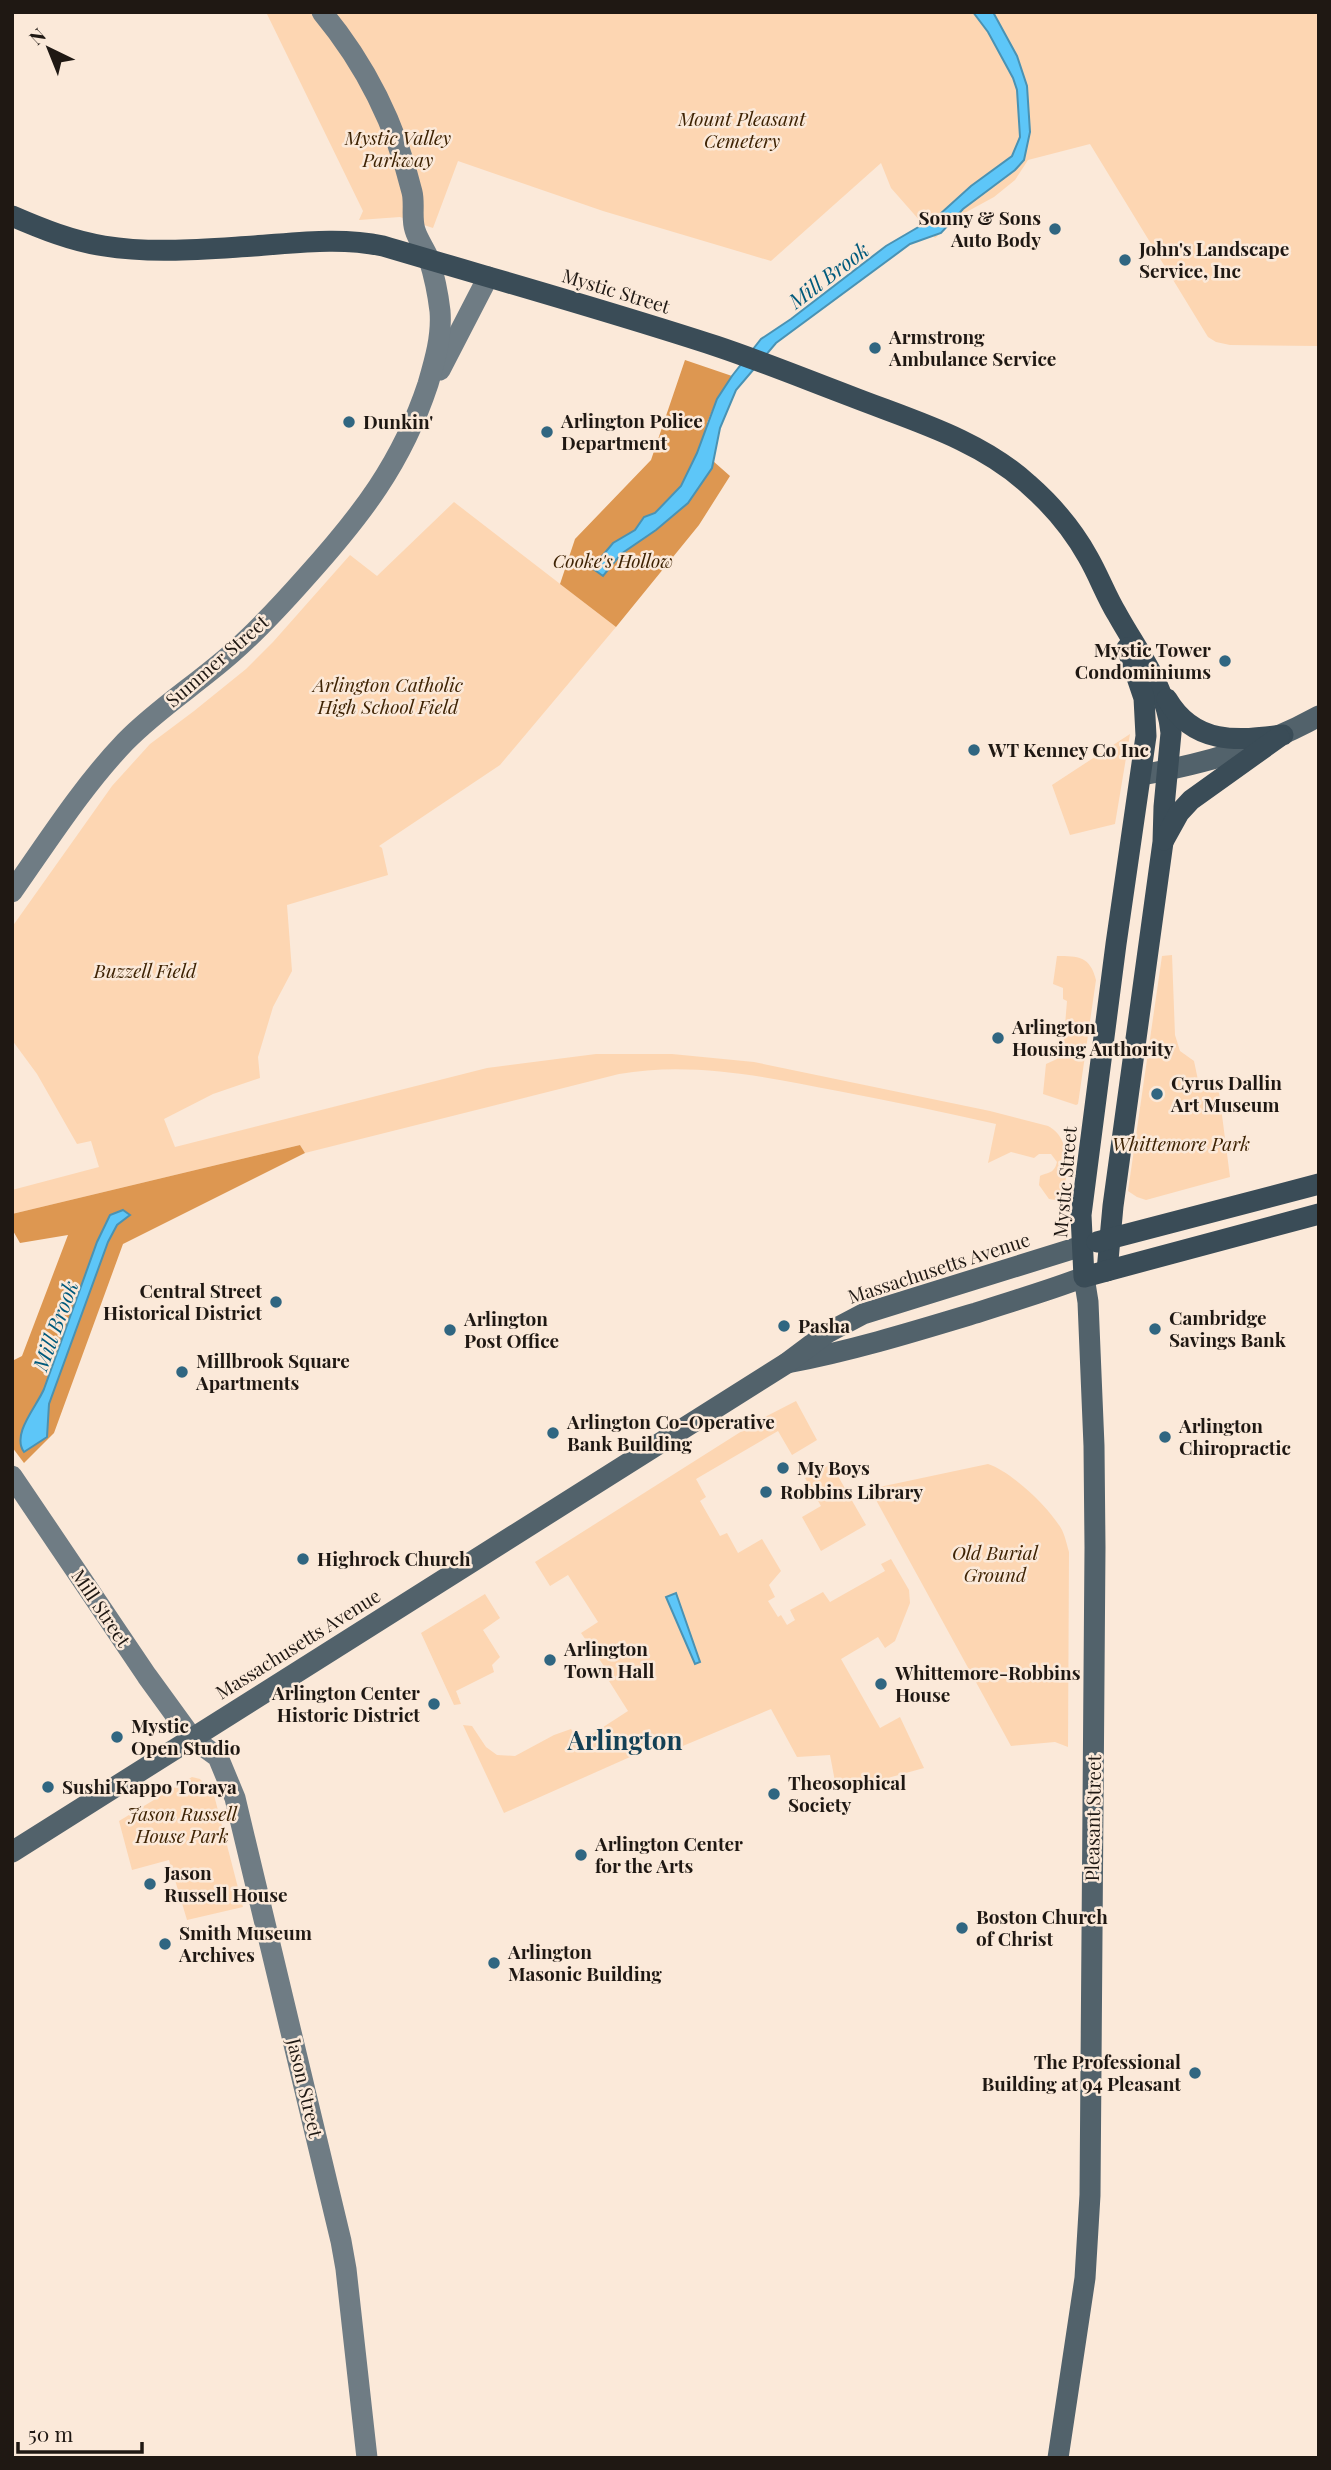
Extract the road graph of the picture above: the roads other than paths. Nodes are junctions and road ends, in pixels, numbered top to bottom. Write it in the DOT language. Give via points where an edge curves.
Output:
graph roads {
  1 [pos="322,12"];
  2 [pos="12,216"];
  3 [pos="429,258"];
  4 [pos="488,277"];
  5 [pos="412,425"];
  6 [pos="1116,613"];
  7 [pos="1150,670"];
  8 [pos="1319,716"];
  9 [pos="1283,735"];
  10 [pos="1169,770"];
  11 [pos="1142,775"];
  12 [pos="1163,842"];
  13 [pos="12,892"];
  14 [pos="1148,940"];
  15 [pos="1116,944"];
  16 [pos="1319,1184"];
  17 [pos="1319,1214"];
  18 [pos="1110,1239"];
  19 [pos="1082,1246"];
  20 [pos="1107,1271"];
  21 [pos="1084,1277"];
  22 [pos="1088,1302"];
  23 [pos="787,1363"];
  24 [pos="12,1476"];
  25 [pos="192,1738"];
  26 [pos="12,1852"];
  27 [pos="367,2458"];
  28 [pos="1058,2458"];
  1 -- 3 [label="main road" via="356,56 387,116 413,196 414,228"];
  2 -- 3 [label="highway, Mystic Street" via="80,241 126,249 170,251 351,241"];
  3 -- 4 [label="highway, Mystic Street"];
  3 -- 5 [label="main road, Summer Street" via="440,310 439,334 433,368"];
  4 -- 5 [label="main road, Summer Street"];
  4 -- 6 [label="highway, Mystic Street" via="741,355 954,437 1010,469 1068,527"];
  5 -- 13 [label="main road, Summer Street" via="386,478 355,520 250,636 125,743 78,799"];
  6 -- 7 [label="highway, Mystic Street"];
  6 -- 11 [label="highway, Mystic Street" via="1144,698"];
  7 -- 9 [label="highway" via="1179,715 1205,732 1226,740"];
  7 -- 10 [label="highway, Mystic Street" via="1168,710"];
  8 -- 9 [label="main road"];
  9 -- 10 [label="main road" via="1227,757"];
  9 -- 12 [label="highway" via="1191,800"];
  10 -- 11 [label="main road"];
  10 -- 12 [label="highway, Mystic Street"];
  11 -- 15 [label="highway, Mystic Street"];
  12 -- 14 [label="highway, Mystic Street"];
  14 -- 15 [label="highway"];
  14 -- 18 [label="highway, Mystic Street"];
  15 -- 19 [label="highway, Mystic Street" via="1081,1215"];
  16 -- 18 [label="highway, Massachusetts Avenue"];
  17 -- 20 [label="highway, Massachusetts Avenue"];
  18 -- 19 [label="highway, Massachusetts Avenue"];
  18 -- 20 [label="highway, Mystic Street"];
  19 -- 21 [label="highway, Mystic Street"];
  19 -- 23 [label="main road, Massachusetts Avenue" via="863,1314 827,1333"];
  20 -- 21 [label="highway, Massachusetts Avenue"];
  20 -- 22 [label="main road, Mystic Street"];
  21 -- 22 [label="main road, Mystic Street"];
  21 -- 23 [label="main road, Massachusetts Avenue" via="907,1334"];
  22 -- 28 [label="main road, Pleasant Street" via="1095,1547 1090,2195 1085,2278"];
  23 -- 25 [label="main road, Massachusetts Avenue"];
  24 -- 25 [label="main road, Mill Street"];
  25 -- 26 [label="main road, Massachusetts Avenue"];
  25 -- 27 [label="main road, Jason Street" via="218,1757 235,1797 279,1976 345,2260"];
}
